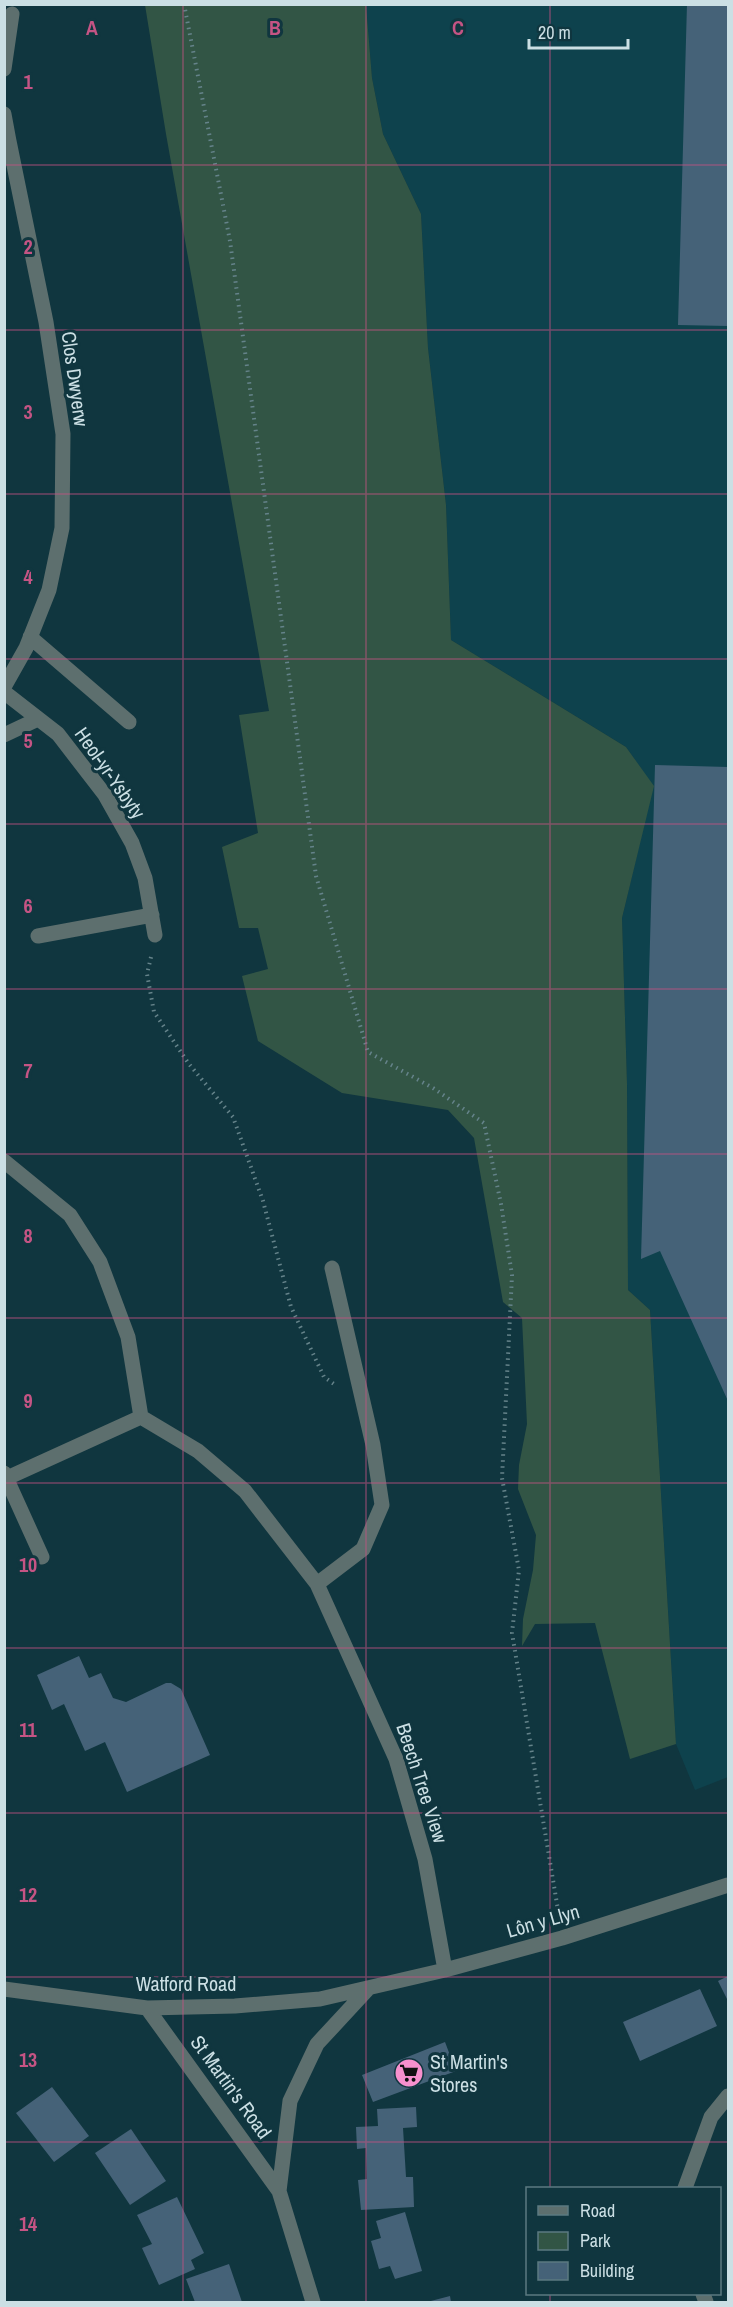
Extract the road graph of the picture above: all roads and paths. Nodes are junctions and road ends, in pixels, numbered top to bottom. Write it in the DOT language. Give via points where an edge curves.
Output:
graph roads {
  1 [pos="184,4"];
  2 [pos="12,14"];
  3 [pos="4,69"];
  4 [pos="4,114"];
  5 [pos="7,142"];
  6 [pos="30,637"];
  7 [pos="4,687"];
  8 [pos="4,692"];
  9 [pos="39,719"];
  10 [pos="129,722"];
  11 [pos="4,735"];
  12 [pos="152,915"];
  13 [pos="155,935"];
  14 [pos="39,936"];
  15 [pos="4,1161"];
  16 [pos="332,1268"];
  17 [pos="364,1405"];
  18 [pos="141,1417"];
  19 [pos="6,1476"];
  20 [pos="42,1557"];
  21 [pos="317,1584"];
  22 [pos="729,1886"];
  23 [pos="562,1938"];
  24 [pos="445,1970"];
  25 [pos="4,1989"];
  26 [pos="367,1990"];
  27 [pos="147,2008"];
  28 [pos="729,2096"];
  29 [pos="685,2187"];
  30 [pos="279,2191"];
  31 [pos="313,2302"];
  1 -- 23 [label="path" via="230,241 316,876 368,1052 433,1088 484,1123 501,1204 512,1275 502,1478 519,1570 512,1634"];
  2 -- 3 [label="street"];
  4 -- 5 [label="street, Clos Dwyerw"];
  5 -- 6 [label="street, Clos Dwyerw" via="46,322 63,434 62,528 49,590"];
  6 -- 7 [label="street, Clos Dwyerw"];
  6 -- 10 [label="street"];
  8 -- 9 [label="street, Heol-yr-Ysbyty"];
  9 -- 11 [label="street"];
  9 -- 12 [label="street, Heol-yr-Ysbyty" via="58,734 105,795 132,843 145,878"];
  12 -- 13 [label="street, Heol-yr-Ysbyty"];
  12 -- 14 [label="street"];
  13 -- 17 [label="path" via="147,974 154,1012 232,1117 263,1201 291,1307 324,1377"];
  15 -- 18 [label="street" via="70,1215 100,1262 128,1336"];
  16 -- 17 [label="street"];
  17 -- 21 [label="street" via="382,1505 363,1549"];
  18 -- 19 [label="street"];
  18 -- 21 [label="street, Beech Tree View" via="198,1451 245,1491"];
  19 -- 20 [label="street"];
  21 -- 24 [label="street, Beech Tree View" via="396,1759 425,1859"];
  22 -- 23 [label="street, Lôn y Llyn"];
  23 -- 24 [label="street, Lôn y Llyn"];
  24 -- 26 [label="street, Lôn y Llyn"];
  25 -- 27 [label="street, Watford Road"];
  26 -- 27 [label="street, Watford Road" via="320,1999 235,2006"];
  26 -- 30 [label="street, St Martin's Road" via="317,2044 290,2101"];
  27 -- 30 [label="street, St Martin's Road"];
  28 -- 29 [label="street" via="711,2117"];
  30 -- 31 [label="street, St Martin's Road"];
}
